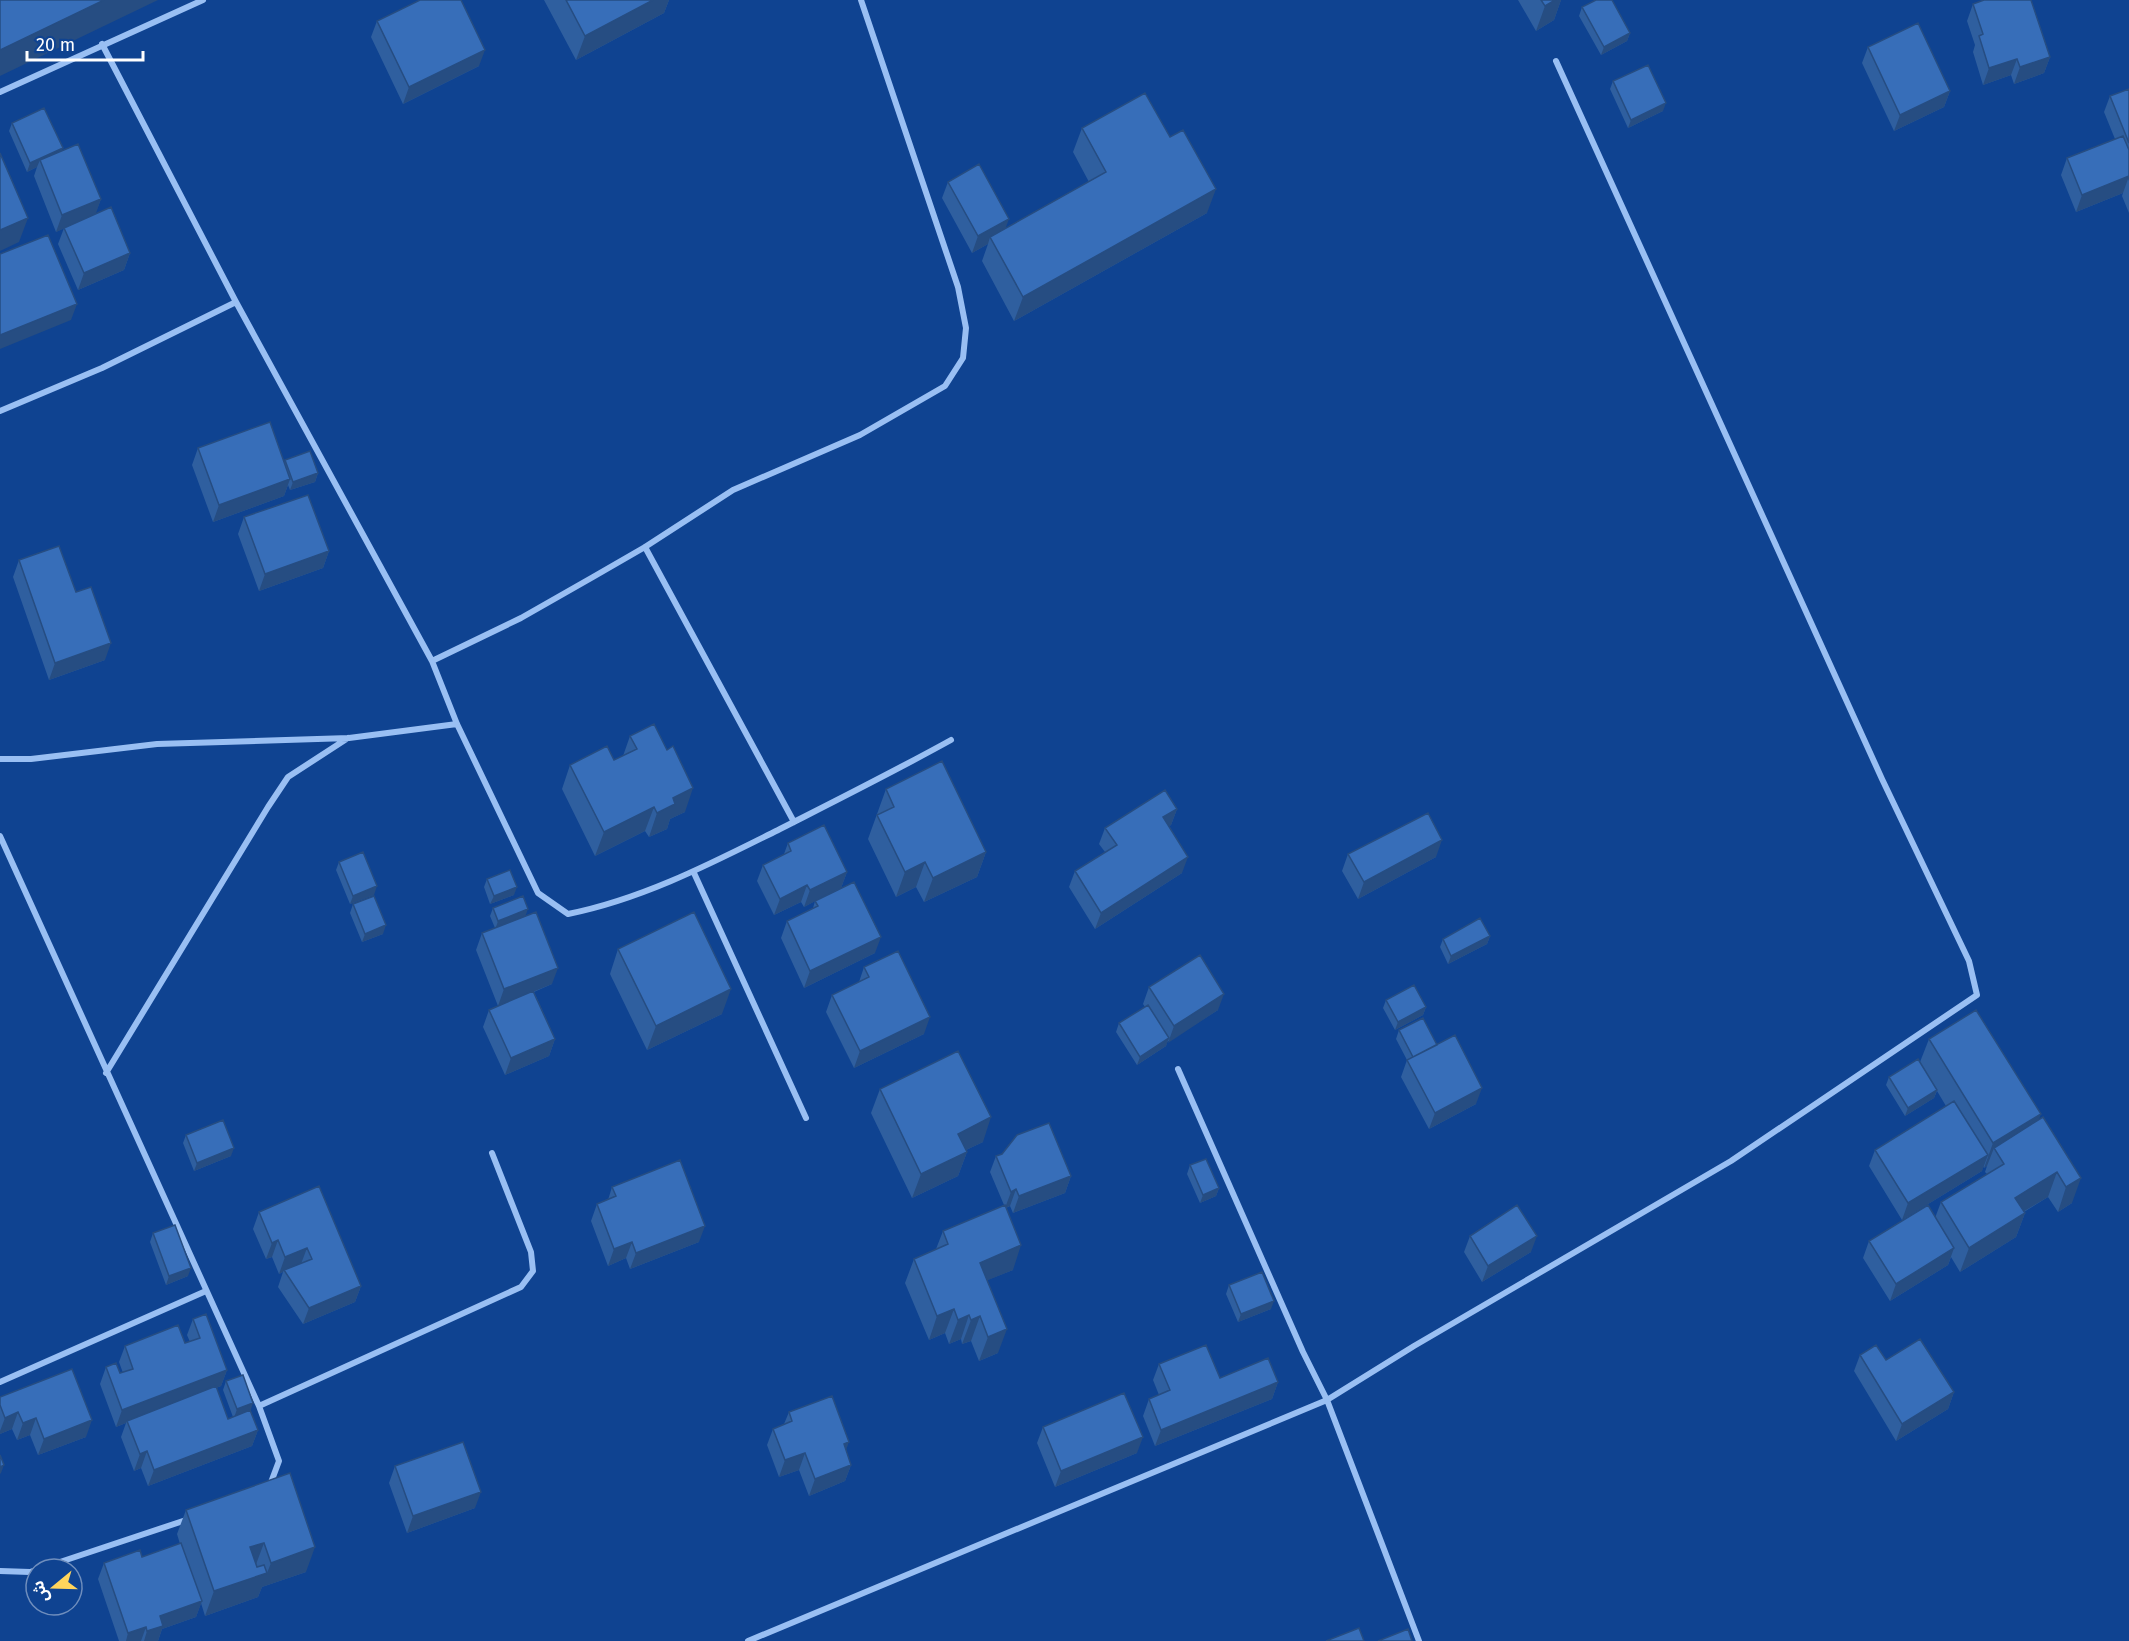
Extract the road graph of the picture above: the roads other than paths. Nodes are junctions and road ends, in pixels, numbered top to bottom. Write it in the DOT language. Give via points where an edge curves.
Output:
graph roads {
  1 [pos="203,0"];
  2 [pos="861,0"];
  3 [pos="102,44"];
  4 [pos="1556,61"];
  5 [pos="0,92"];
  6 [pos="236,302"];
  7 [pos="0,411"];
  8 [pos="645,547"];
  9 [pos="432,660"];
  10 [pos="457,724"];
  11 [pos="349,738"];
  12 [pos="951,740"];
  13 [pos="0,759"];
  14 [pos="794,822"];
  15 [pos="0,836"];
  16 [pos="694,873"];
  17 [pos="1178,1069"];
  18 [pos="106,1073"];
  19 [pos="806,1118"];
  20 [pos="492,1153"];
  21 [pos="206,1291"];
  22 [pos="0,1382"];
  23 [pos="1327,1400"];
  24 [pos="259,1406"];
  25 [pos="260,1492"];
  26 [pos="195,1517"];
  27 [pos="77,1557"];
  28 [pos="0,1570"];
  29 [pos="24,1572"];
  30 [pos="748,1641"];
  31 [pos="1419,1641"];
  1 -- 3 [label="street"];
  2 -- 8 [label="street" via="958,287 966,328 963,358 945,386 860,435 733,490"];
  3 -- 5 [label="street"];
  3 -- 6 [label="street"];
  4 -- 23 [label="street" via="1882,779 1969,961 1977,995 1731,1161"];
  6 -- 7 [label="street" via="102,368"];
  6 -- 9 [label="street"];
  8 -- 9 [label="street" via="521,618"];
  8 -- 14 [label="street"];
  9 -- 10 [label="street"];
  10 -- 11 [label="street"];
  10 -- 16 [label="street" via="538,893 568,914 597,908"];
  11 -- 13 [label="street" via="157,744"];
  11 -- 18 [label="street" via="288,777"];
  12 -- 14 [label="street"];
  14 -- 16 [label="street"];
  15 -- 18 [label="street"];
  16 -- 19 [label="street"];
  17 -- 23 [label="street"];
  18 -- 21 [label="street"];
  20 -- 24 [label="street" via="531,1252 533,1271 521,1287"];
  21 -- 22 [label="street"];
  21 -- 24 [label="street"];
  23 -- 30 [label="street"];
  23 -- 31 [label="street"];
  24 -- 25 [label="street" via="279,1461 269,1486"];
  26 -- 27 [label="street"];
  28 -- 29 [label="street"];
}
